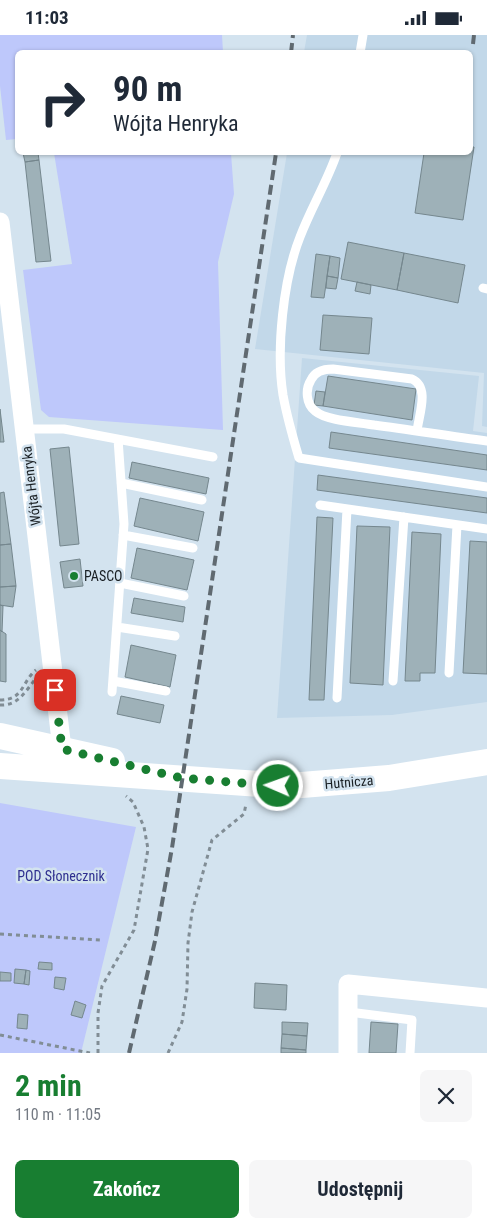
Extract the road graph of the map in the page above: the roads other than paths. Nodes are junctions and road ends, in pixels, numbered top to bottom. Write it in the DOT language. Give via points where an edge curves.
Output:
graph roads {
  1 [pos="364,35"];
  2 [pos="361,50"];
  3 [pos="336,155"];
  4 [pos="0,222"];
  5 [pos="24,429"];
  6 [pos="417,431"];
  7 [pos="118,439"];
  8 [pos="487,441"];
  9 [pos="213,457"];
  10 [pos="121,483"];
  11 [pos="487,487"];
  12 [pos="202,500"];
  13 [pos="320,505"];
  14 [pos="347,509"];
  15 [pos="404,517"];
  16 [pos="457,525"];
  17 [pos="487,529"];
  18 [pos="123,535"];
  19 [pos="193,548"];
  20 [pos="120,583"];
  21 [pos="184,596"];
  22 [pos="117,627"];
  23 [pos="175,636"];
  24 [pos="449,673"];
  25 [pos="113,681"];
  26 [pos="393,681"];
  27 [pos="166,691"];
  28 [pos="112,693"];
  29 [pos="337,698"];
  30 [pos="0,736"];
  31 [pos="62,749"];
  32 [pos="487,762"];
  33 [pos="0,766"];
  34 [pos="28,768"];
  35 [pos="78,771"];
  36 [pos="181,778"];
  37 [pos="487,998"];
  38 [pos="350,1012"];
  39 [pos="348,1053"];
  40 [pos="410,1053"];
  1 -- 2 [label="lane"];
  3 -- 11 [label="lane" via="300,237 283,316 281,382 299,459"];
  4 -- 5 [label="street, Wójta Henryka"];
  5 -- 7 [label="lane" via="64,429"];
  5 -- 31 [label="street, Wójta Henryka"];
  6 -- 6 [label="lane" via="335,419 316,413 310,407 307,388 311,379 323,369 418,381 423,392"];
  6 -- 8 [label="lane"];
  7 -- 9 [label="lane"];
  7 -- 10 [label="lane"];
  10 -- 12 [label="lane"];
  10 -- 18 [label="lane"];
  13 -- 14 [label="lane"];
  14 -- 15 [label="lane"];
  14 -- 29 [label="lane"];
  15 -- 16 [label="lane"];
  15 -- 26 [label="lane"];
  16 -- 17 [label="lane"];
  16 -- 24 [label="lane"];
  18 -- 19 [label="lane"];
  18 -- 20 [label="lane"];
  20 -- 21 [label="lane"];
  20 -- 22 [label="lane"];
  22 -- 23 [label="lane"];
  22 -- 25 [label="lane"];
  25 -- 27 [label="lane"];
  25 -- 28 [label="lane"];
  30 -- 31 [label="main road, Hutnicza"];
  31 -- 34 [label="street" via="53,758"];
  31 -- 35 [label="street, Wójta Henryka" via="68,763"];
  31 -- 36 [label="main road, Hutnicza"];
  32 -- 36 [label="main road, Hutnicza" via="400,777 310,785 268,786"];
  33 -- 34 [label="main road, Hutnicza"];
  34 -- 35 [label="main road, Hutnicza"];
  35 -- 36 [label="main road, Hutnicza"];
  37 -- 38 [label="street" via="348,984"];
  38 -- 39 [label="street"];
  38 -- 40 [label="lane" via="412,1020"];
}
